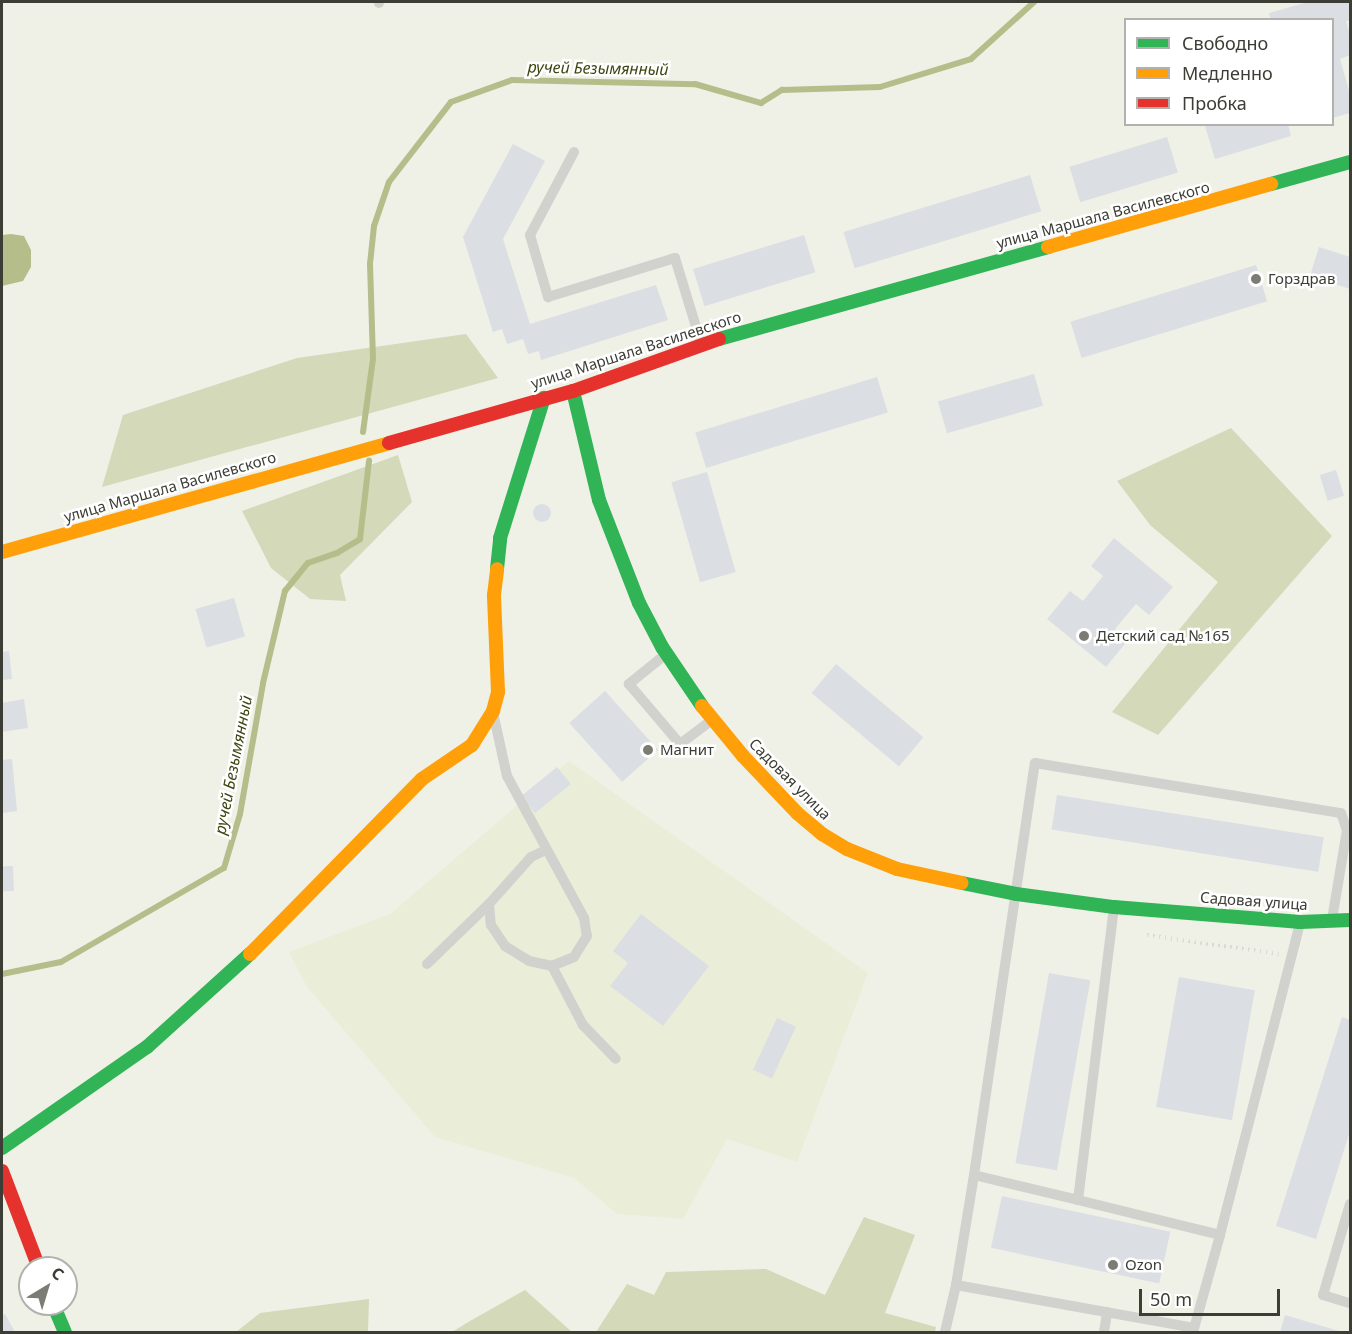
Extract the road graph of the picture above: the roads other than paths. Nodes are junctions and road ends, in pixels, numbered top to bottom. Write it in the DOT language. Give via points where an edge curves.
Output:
graph roads {
  1 [pos="574,152"];
  2 [pos="1350,162"];
  3 [pos="1316,173"];
  4 [pos="1342,181"];
  5 [pos="701,344"];
  6 [pos="573,391"];
  7 [pos="544,398"];
  8 [pos="2,552"];
  9 [pos="667,653"];
  10 [pos="493,711"];
  11 [pos="712,719"];
  12 [pos="546,850"];
  13 [pos="1016,894"];
  14 [pos="489,904"];
  15 [pos="1114,907"];
  16 [pos="1350,920"];
  17 [pos="1332,921"];
  18 [pos="1300,922"];
  19 [pos="427,964"];
  20 [pos="552,966"];
  21 [pos="616,1059"];
  22 [pos="2,1148"];
  23 [pos="2,1171"];
  24 [pos="974,1175"];
  25 [pos="1078,1200"];
  26 [pos="1350,1204"];
  27 [pos="1220,1235"];
  28 [pos="34,1256"];
  29 [pos="956,1285"];
  30 [pos="1350,1303"];
  31 [pos="1107,1312"];
  32 [pos="59,1316"];
  33 [pos="1193,1330"];
  34 [pos="65,1332"];
  35 [pos="945,1332"];
  36 [pos="1104,1332"];
  1 -- 5 [label="lane" via="530,235 548,297 675,258"];
  2 -- 3 [label="street, улица Маршала Василевского"];
  3 -- 4 [label="street"];
  3 -- 5 [label="street, улица Маршала Василевского"];
  5 -- 6 [label="street, улица Маршала Василевского"];
  6 -- 7 [label="street, улица Маршала Василевского"];
  6 -- 9 [label="street, Садовая улица" via="585,447 618,553 639,603"];
  7 -- 8 [label="street, улица Маршала Василевского"];
  7 -- 10 [label="street" via="500,538 494,595 498,692"];
  9 -- 11 [label="street, Садовая улица"];
  9 -- 11 [label="lane" via="629,684 680,744"];
  10 -- 12 [label="lane" via="507,776"];
  10 -- 22 [label="street" via="472,745 422,780 240,964 183,1015 147,1047"];
  11 -- 13 [label="street, Садовая улица" via="797,813 847,849 897,869"];
  12 -- 14 [label="lane" via="531,857"];
  12 -- 20 [label="lane" via="584,918 587,936 574,957"];
  13 -- 15 [label="street, Садовая улица"];
  13 -- 17 [label="lane" via="1035,763 1341,813 1347,830"];
  13 -- 24 [label="lane"];
  14 -- 19 [label="lane"];
  14 -- 20 [label="lane" via="491,925 505,946 529,962"];
  15 -- 18 [label="street, Садовая улица"];
  15 -- 25 [label="lane"];
  16 -- 17 [label="street, Садовая улица"];
  17 -- 18 [label="street, Садовая улица"];
  18 -- 27 [label="lane"];
  20 -- 21 [label="lane" via="583,1025"];
  23 -- 28 [label="street"];
  24 -- 25 [label="lane"];
  24 -- 29 [label="lane"];
  25 -- 27 [label="lane"];
  26 -- 30 [label="lane" via="1323,1294"];
  27 -- 33 [label="lane"];
  29 -- 31 [label="lane"];
  29 -- 35 [label="lane"];
  31 -- 33 [label="lane"];
  31 -- 36 [label="lane"];
  32 -- 34 [label="street"];
}
